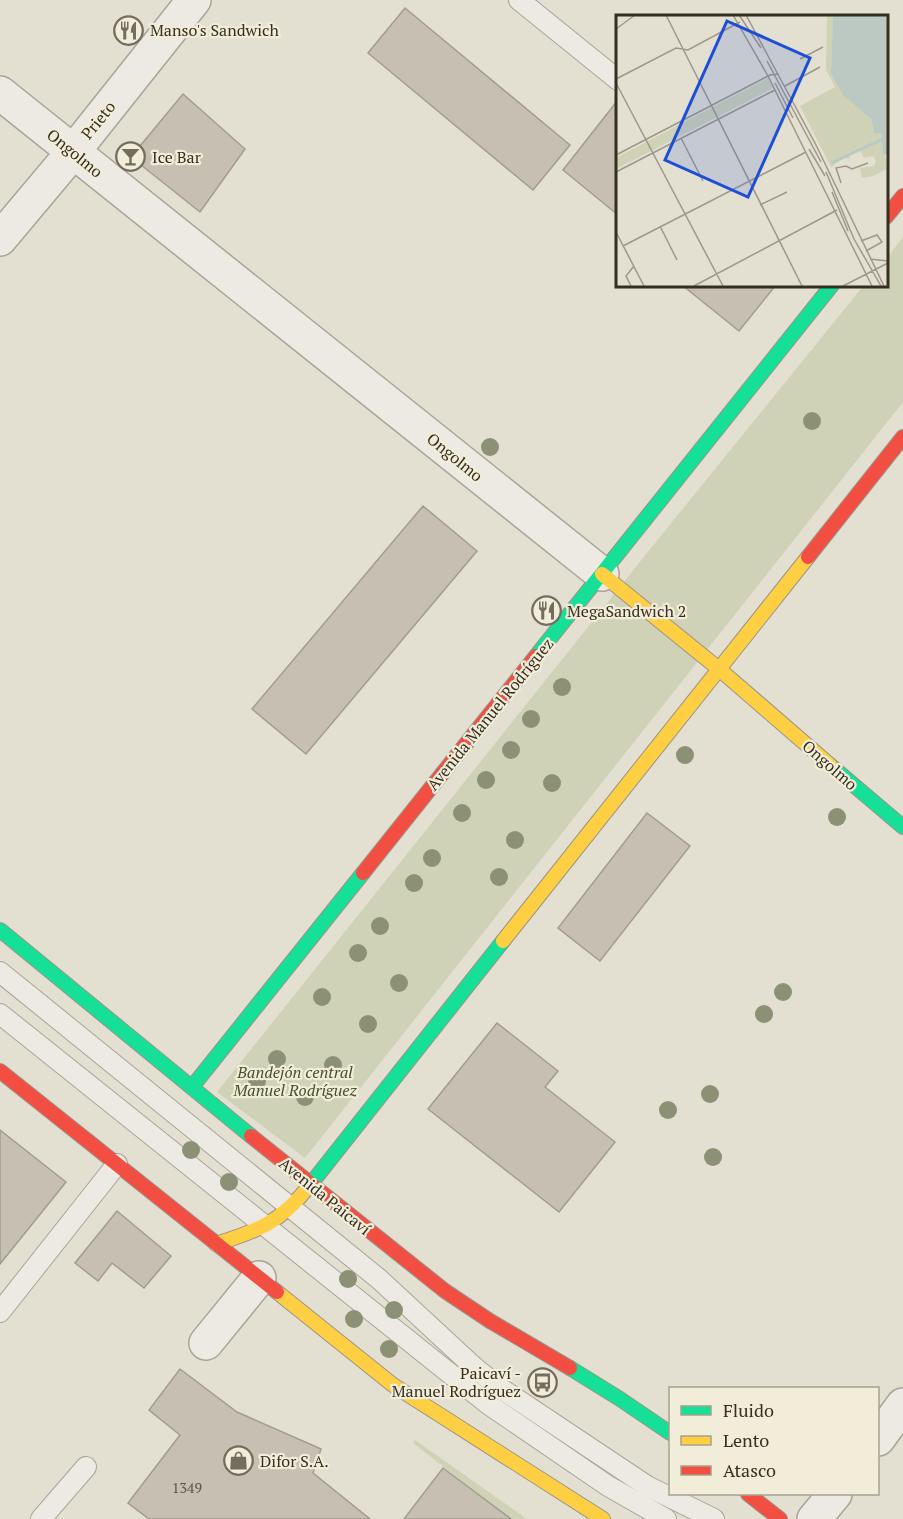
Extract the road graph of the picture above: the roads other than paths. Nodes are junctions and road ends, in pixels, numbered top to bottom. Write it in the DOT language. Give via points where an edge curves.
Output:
graph roads {
  1 [pos="194,0"];
  2 [pos="519,0"];
  3 [pos="616,78"];
  4 [pos="0,93"];
  5 [pos="73,152"];
  6 [pos="903,196"];
  7 [pos="888,215"];
  8 [pos="0,239"];
  9 [pos="831,286"];
  10 [pos="903,437"];
  11 [pos="602,574"];
  12 [pos="719,669"];
  13 [pos="903,827"];
  14 [pos="0,930"];
  15 [pos="0,972"];
  16 [pos="0,1014"];
  17 [pos="0,1071"];
  18 [pos="192,1087"];
  19 [pos="117,1164"];
  20 [pos="310,1185"];
  21 [pos="291,1208"];
  22 [pos="264,1225"];
  23 [pos="216,1244"];
  24 [pos="259,1278"];
  25 [pos="0,1312"];
  26 [pos="206,1343"];
  27 [pos="903,1405"];
  28 [pos="669,1432"];
  29 [pos="879,1437"];
  30 [pos="86,1467"];
  31 [pos="749,1495"];
  32 [pos="41,1519"];
  33 [pos="603,1519"];
  34 [pos="666,1519"];
  35 [pos="714,1519"];
  36 [pos="780,1519"];
  1 -- 5 [label="street, Prieto"];
  2 -- 3 [label="lane"];
  4 -- 5 [label="street, Ongolmo"];
  5 -- 8 [label="street, Prieto"];
  5 -- 11 [label="street, Ongolmo"];
  6 -- 7 [label="main road"];
  9 -- 11 [label="main road, Avenida Manuel Rodríguez"];
  10 -- 12 [label="main road"];
  11 -- 12 [label="main road, Ongolmo"];
  11 -- 18 [label="main road, Avenida Manuel Rodríguez"];
  12 -- 13 [label="main road, Ongolmo"];
  12 -- 20 [label="main road"];
  14 -- 18 [label="main road, Avenida Paicaví"];
  15 -- 21 [label="lane"];
  16 -- 22 [label="lane"];
  17 -- 19 [label="main road"];
  18 -- 20 [label="main road, Avenida Paicaví"];
  19 -- 23 [label="main road"];
  19 -- 25 [label="lane"];
  20 -- 21 [label="main road"];
  20 -- 28 [label="main road, Avenida Paicaví" via="466,1305"];
  21 -- 22 [label="main road"];
  21 -- 35 [label="lane" via="379,1279 500,1388 647,1486"];
  22 -- 23 [label="main road"];
  22 -- 34 [label="lane" via="488,1404 608,1486"];
  23 -- 24 [label="main road"];
  24 -- 26 [label="street"];
  24 -- 33 [label="main road" via="410,1397"];
  27 -- 29 [label="street"];
  30 -- 32 [label="lane"];
  31 -- 36 [label="main road"];
}
